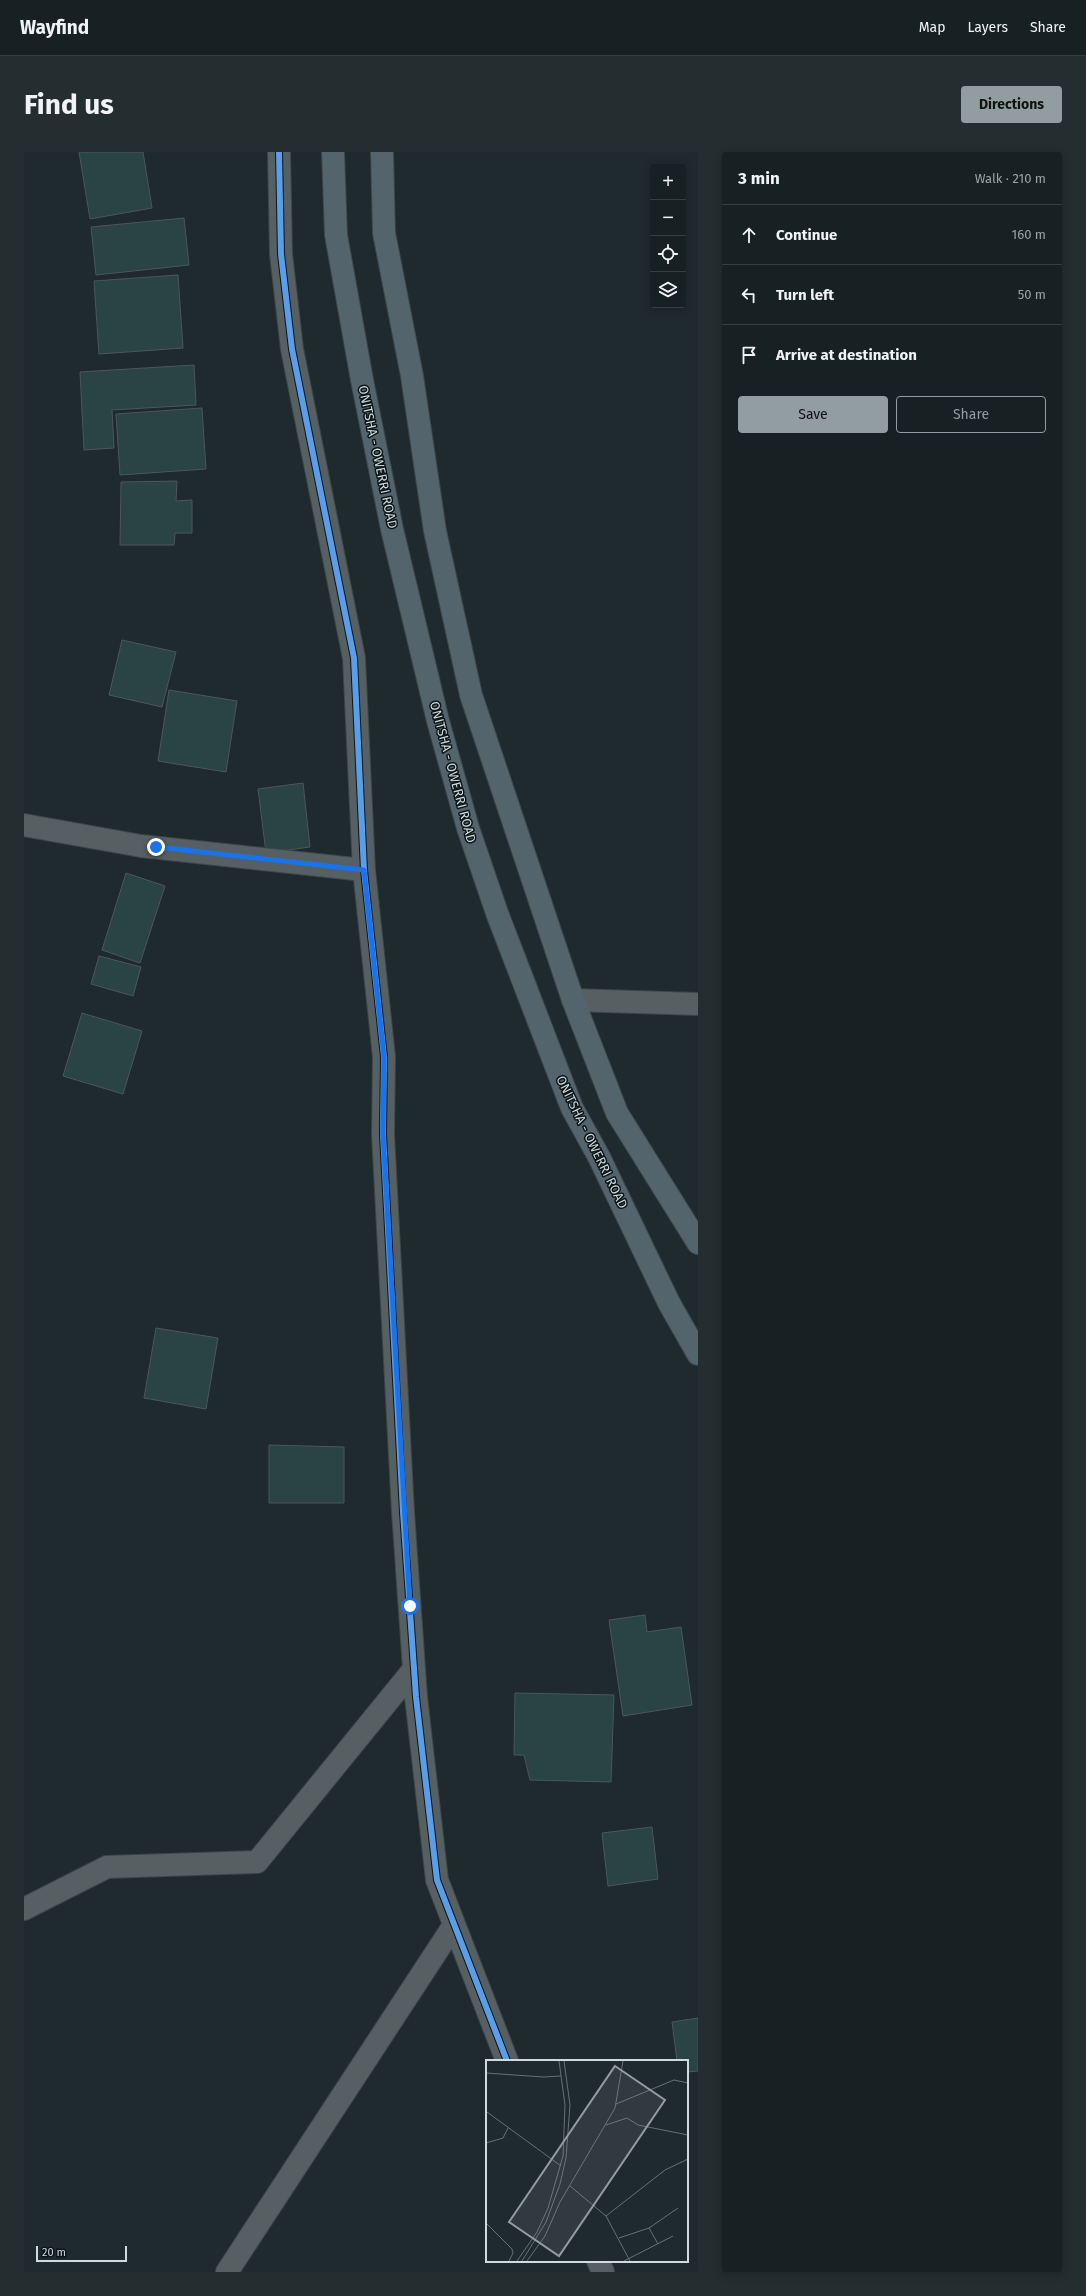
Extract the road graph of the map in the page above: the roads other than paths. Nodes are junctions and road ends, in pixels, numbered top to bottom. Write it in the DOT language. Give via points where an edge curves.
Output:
graph roads {
  1 [pos="279,152"];
  2 [pos="333,152"];
  3 [pos="382,152"];
  4 [pos="24,825"];
  5 [pos="364,870"];
  6 [pos="573,1000"];
  7 [pos="698,1004"];
  8 [pos="698,1243"];
  9 [pos="698,1354"];
  10 [pos="414,1669"];
  11 [pos="24,1909"];
  12 [pos="454,1925"];
  13 [pos="507,2060"];
  14 [pos="598,2262"];
  15 [pos="227,2272"];
  16 [pos="603,2272"];
  1 -- 5 [label="street" via="281,254 292,349 354,658"];
  2 -- 9 [label="highway, ONITSHA - OWERRI ROAD" via="336,235 362,380 392,529 438,721 468,828 500,920 572,1108 599,1158 669,1304"];
  3 -- 6 [label="highway" via="384,233 412,376 435,531 471,695"];
  4 -- 5 [label="street" via="142,846"];
  5 -- 10 [label="street" via="384,1057 383,1134 402,1504"];
  6 -- 7 [label="street"];
  6 -- 8 [label="highway" via="617,1113"];
  10 -- 11 [label="street" via="257,1862 107,1867"];
  10 -- 12 [label="street" via="437,1880"];
  12 -- 13 [label="street"];
  12 -- 15 [label="street"];
  14 -- 16 [label="street"];
}
